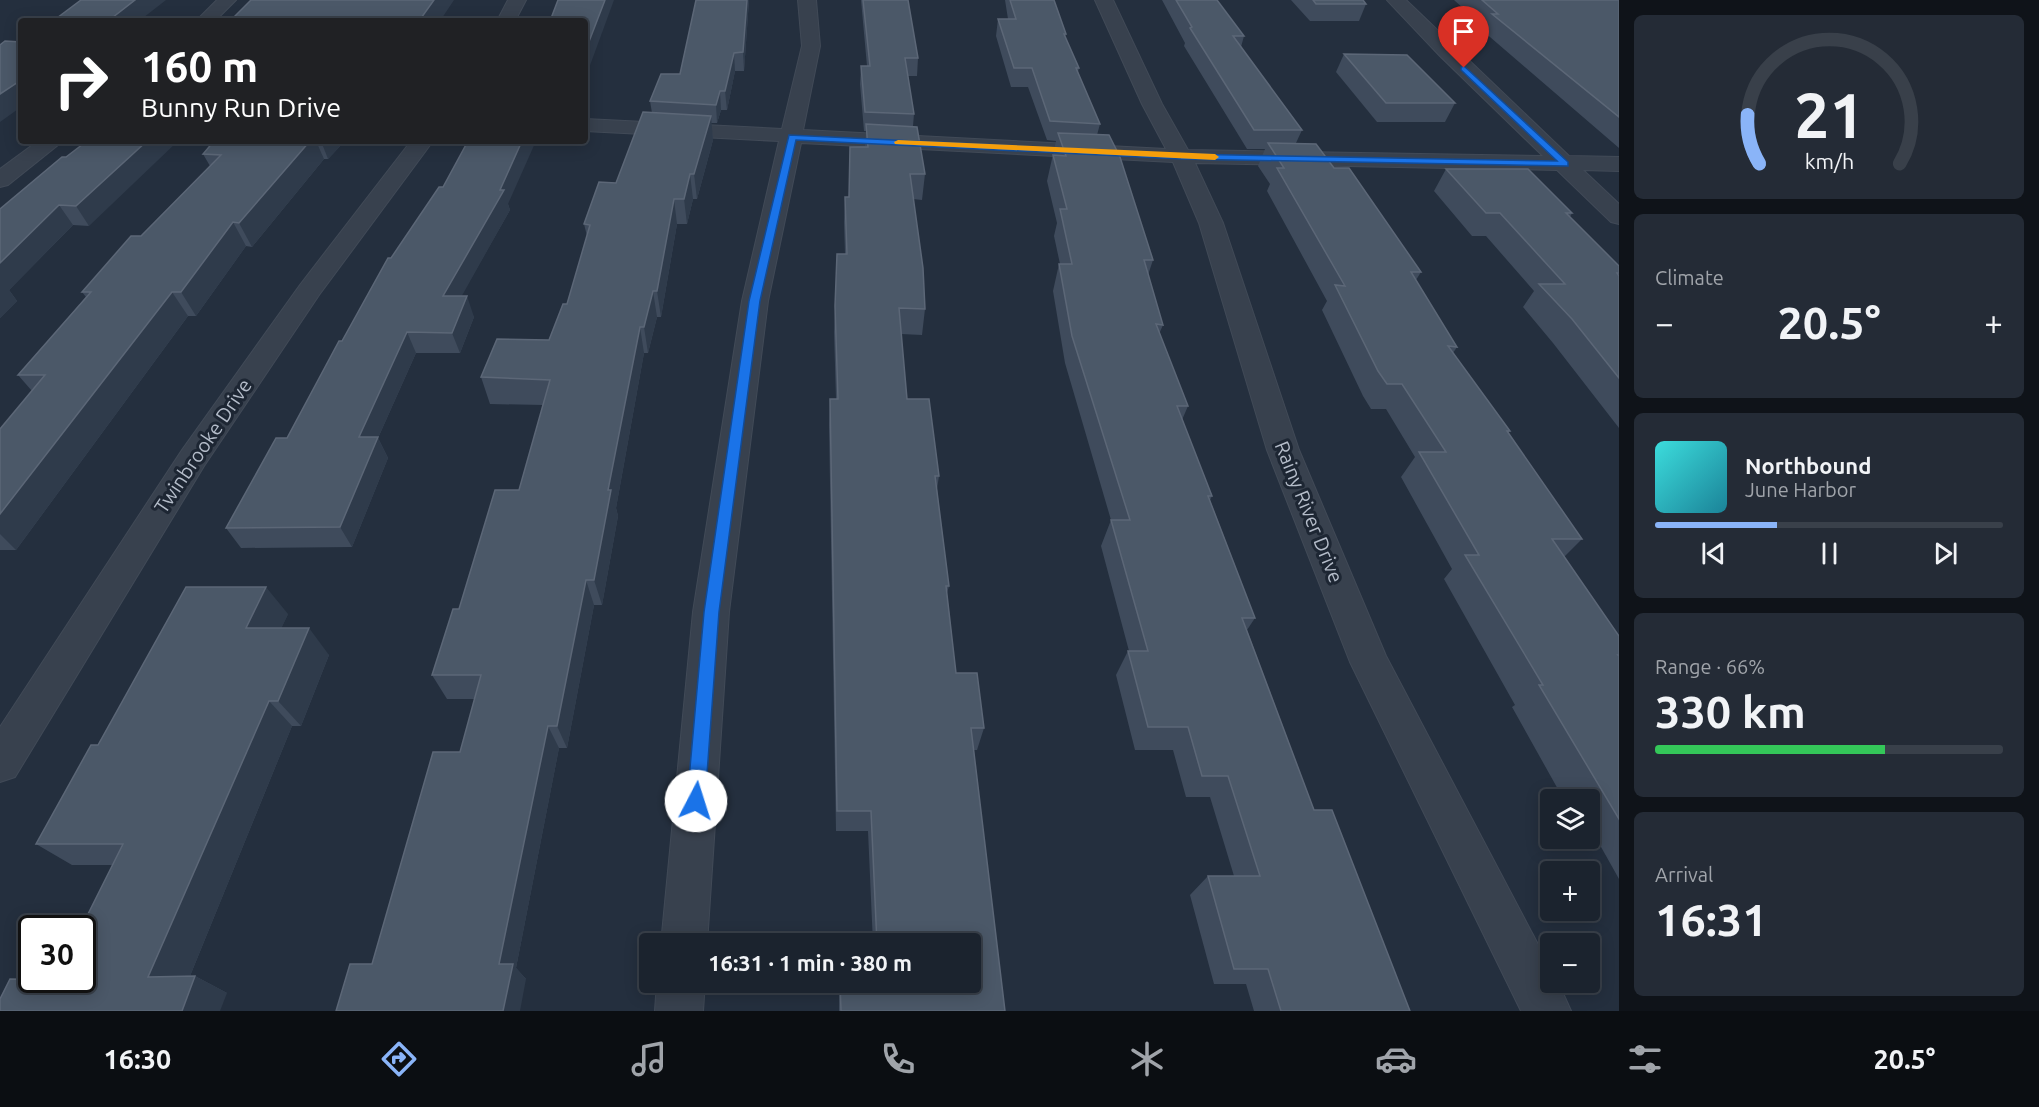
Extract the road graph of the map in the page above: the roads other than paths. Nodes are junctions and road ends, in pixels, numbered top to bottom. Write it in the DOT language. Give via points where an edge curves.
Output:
graph roads {
  1 [pos="227,0"];
  2 [pos="517,0"];
  3 [pos="807,0"];
  4 [pos="1104,0"];
  5 [pos="1396,0"];
  6 [pos="209,18"];
  7 [pos="508,18"];
  8 [pos="588,125"];
  9 [pos="792,137"];
  10 [pos="48,144"];
  11 [pos="420,144"];
  12 [pos="1181,156"];
  13 [pos="1565,164"];
  14 [pos="1619,164"];
  15 [pos="0,180"];
  16 [pos="1619,217"];
  17 [pos="0,763"];
  18 [pos="685,933"];
  19 [pos="680,993"];
  20 [pos="679,1011"];
  21 [pos="1547,1011"];
  1 -- 6 [label="street"];
  2 -- 7 [label="street"];
  3 -- 9 [label="street" via="811,46"];
  4 -- 12 [label="street, Rainy River Drive"];
  5 -- 13 [label="street"];
  8 -- 9 [label="street"];
  9 -- 12 [label="street"];
  9 -- 18 [label="street" via="755,301 711,612"];
  10 -- 15 [label="street"];
  11 -- 17 [label="street, Twinbrooke Drive" via="309,291 193,458"];
  12 -- 13 [label="street"];
  12 -- 21 [label="street, Rainy River Drive" via="1211,223 1283,450 1370,662"];
  13 -- 14 [label="street"];
  13 -- 16 [label="street"];
  19 -- 20 [label="street"];
}
